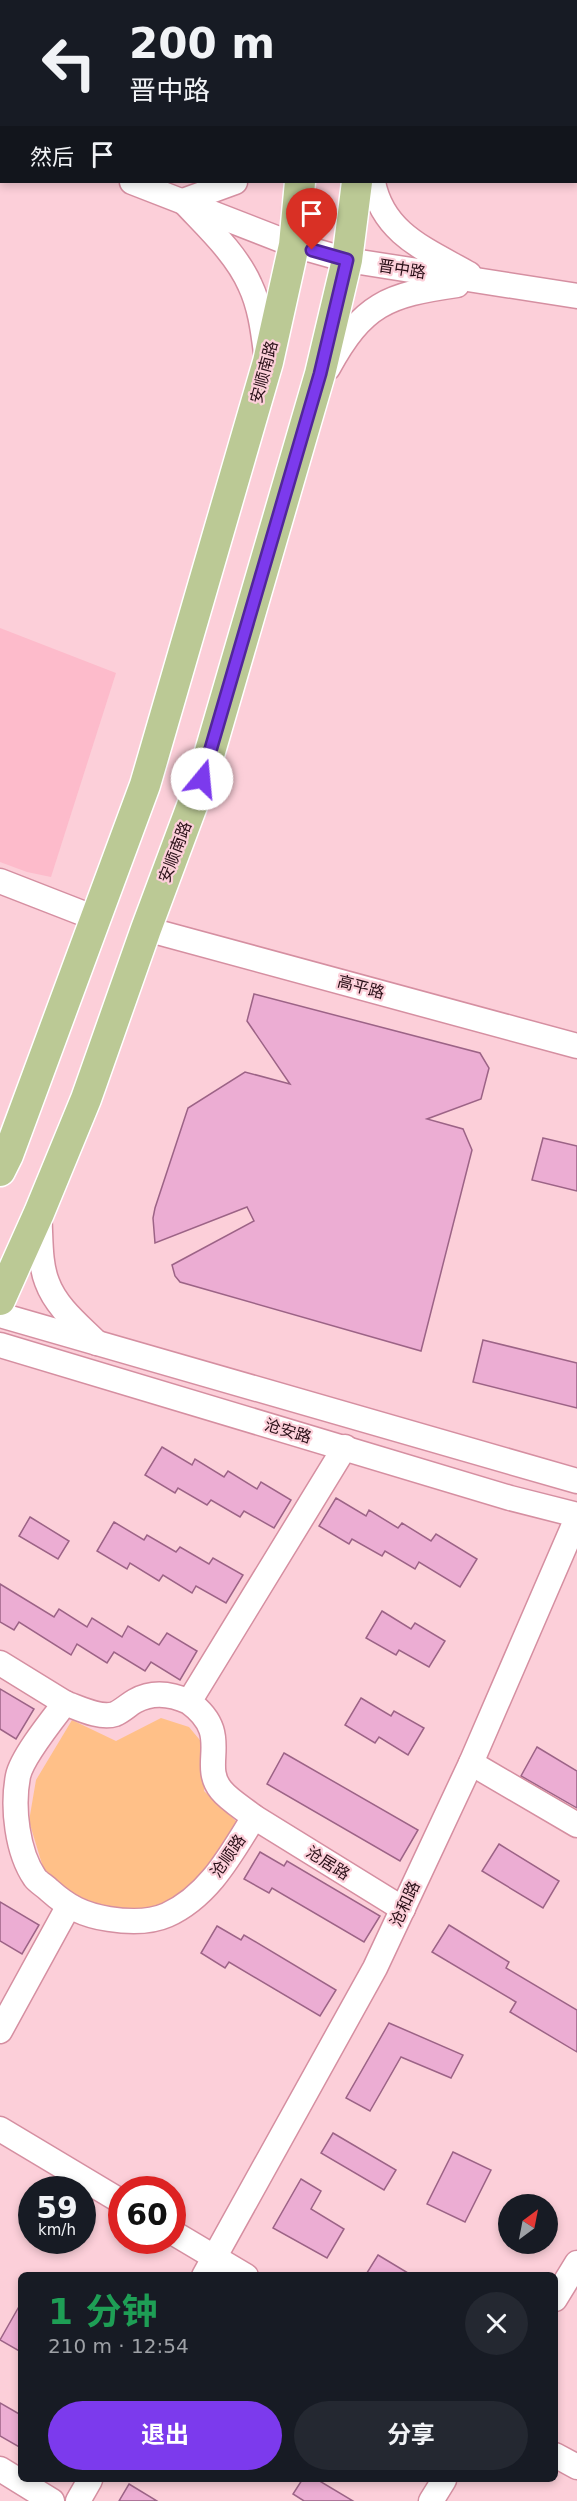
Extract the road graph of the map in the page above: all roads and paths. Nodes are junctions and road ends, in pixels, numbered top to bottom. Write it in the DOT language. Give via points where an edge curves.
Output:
graph roads {
  1 [pos="135,183"];
  2 [pos="232,183"];
  3 [pos="300,183"];
  4 [pos="357,183"];
  5 [pos="373,183"];
  6 [pos="183,201"];
  7 [pos="294,245"];
  8 [pos="347,260"];
  9 [pos="482,281"];
  10 [pos="577,296"];
  11 [pos="268,362"];
  12 [pos="315,391"];
  13 [pos="0,880"];
  14 [pos="95,918"];
  15 [pos="146,929"];
  16 [pos="577,1046"];
  17 [pos="3,1162"];
  18 [pos="39,1213"];
  19 [pos="0,1300"];
  20 [pos="0,1316"];
  21 [pos="0,1345"];
  22 [pos="99,1345"];
  23 [pos="345,1448"];
  24 [pos="577,1481"];
  25 [pos="577,1517"];
  26 [pos="0,1663"];
  27 [pos="189,1702"];
  28 [pos="65,1703"];
  29 [pos="471,1763"];
  30 [pos="254,1817"];
  31 [pos="577,1825"];
  32 [pos="68,1907"];
  33 [pos="403,1909"];
  34 [pos="0,2031"];
  35 [pos="0,2129"];
  36 [pos="108,2194"];
  37 [pos="186,2245"];
  38 [pos="577,2264"];
  39 [pos="209,2266"];
  40 [pos="231,2272"];
  41 [pos="558,2294"];
  42 [pos="558,2457"];
  43 [pos="577,2467"];
  44 [pos="0,2469"];
  45 [pos="18,2480"];
  46 [pos="21,2482"];
  47 [pos="89,2482"];
  48 [pos="443,2482"];
  49 [pos="52,2501"];
  50 [pos="78,2501"];
  51 [pos="431,2501"];
  1 -- 6 [label="street, 晋中路"];
  2 -- 6 [label="street"];
  3 -- 7 [label="main road, 安顺南路"];
  4 -- 8 [label="main road, 安顺南路"];
  5 -- 9 [label="street" via="376,199 398,231"];
  6 -- 7 [label="street, 晋中路"];
  6 -- 11 [label="street" via="231,254 250,284"];
  7 -- 8 [label="street, 晋中路"];
  7 -- 11 [label="main road, 安顺南路"];
  8 -- 9 [label="street, 晋中路"];
  8 -- 12 [label="main road, 安顺南路"];
  9 -- 10 [label="street, 晋中路"];
  9 -- 12 [label="street" via="415,291 366,314 342,342"];
  11 -- 14 [label="main road, 安顺南路" via="145,785"];
  12 -- 15 [label="main road, 安顺南路" via="202,779"];
  13 -- 14 [label="street"];
  14 -- 17 [label="main road, 安顺南路"];
  15 -- 16 [label="street, 高平路"];
  15 -- 18 [label="main road, 安顺南路" via="86,1099"];
  18 -- 19 [label="main road, 安顺南路"];
  18 -- 22 [label="street" via="44,1272 51,1291 62,1308"];
  20 -- 22 [label="street, 沧安路"];
  21 -- 23 [label="street, 沧安路"];
  22 -- 24 [label="street, 沧安路"];
  23 -- 25 [label="street, 沧安路"];
  23 -- 27 [label="street"];
  25 -- 29 [label="street, 沧和路"];
  26 -- 28 [label="street"];
  27 -- 28 [label="street" via="157,1694 135,1701 115,1714 102,1715"];
  27 -- 30 [label="street, 沧顺路" via="211,1727 214,1772 221,1790"];
  28 -- 32 [label="street, 沧顺路" via="19,1773 15,1806 20,1842 35,1878"];
  29 -- 31 [label="street"];
  29 -- 33 [label="street, 沧和路"];
  30 -- 32 [label="street, 沧顺路" via="217,1874 194,1898 166,1916 130,1923 98,1918"];
  30 -- 33 [label="street, 沧居路"];
  32 -- 34 [label="street"];
  33 -- 39 [label="street, 沧和路" via="375,1968"];
  35 -- 36 [label="street"];
  37 -- 39 [label="street"];
  38 -- 41 [label="street"];
  39 -- 40 [label="street"];
  42 -- 43 [label="street"];
  44 -- 45 [label="street"];
  46 -- 49 [label="street"];
  47 -- 50 [label="street"];
  48 -- 51 [label="street"];
}
